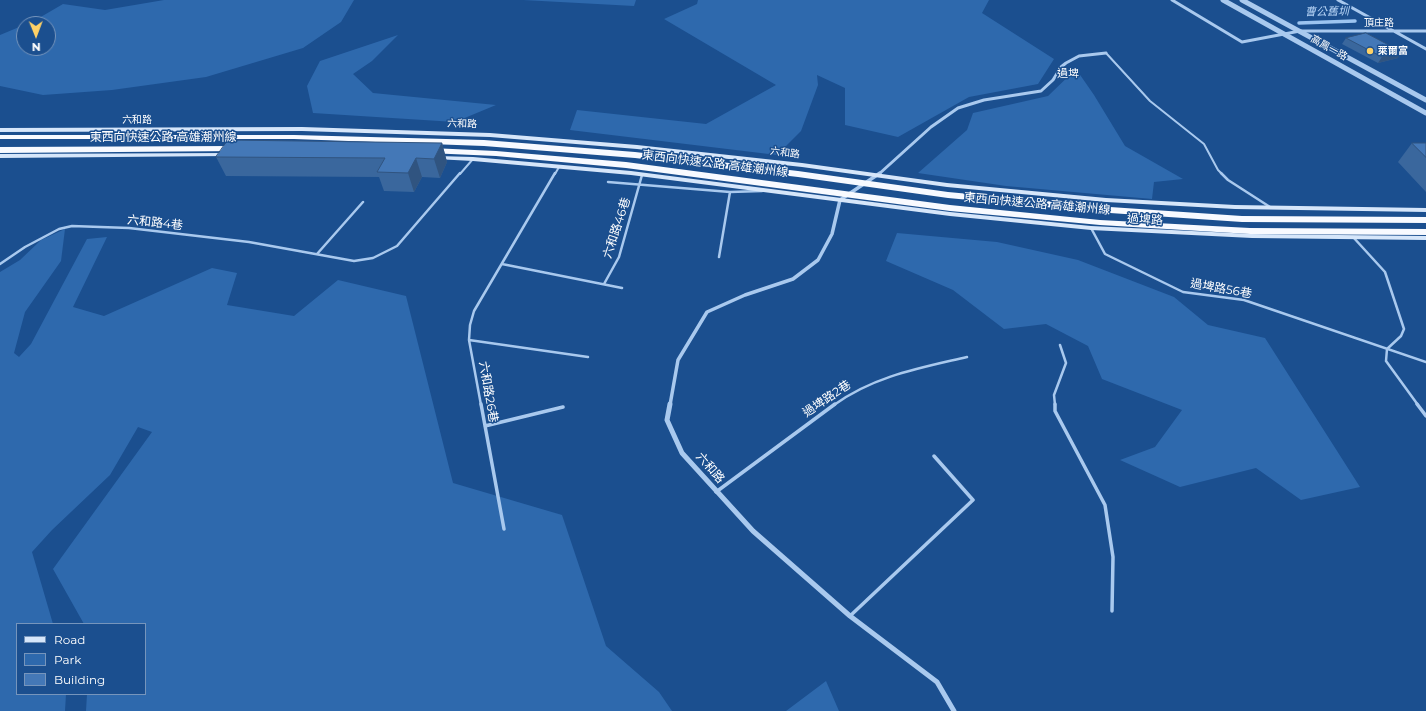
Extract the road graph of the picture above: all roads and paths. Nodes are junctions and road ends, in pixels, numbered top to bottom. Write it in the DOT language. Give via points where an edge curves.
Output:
graph roads {
  1 [pos="1172,0"];
  2 [pos="1223,0"];
  3 [pos="1242,0"];
  4 [pos="1338,0"];
  5 [pos="1300,31"];
  6 [pos="1391,31"];
  7 [pos="1426,31"];
  8 [pos="1283,33"];
  9 [pos="1426,49"];
  10 [pos="1106,53"];
  11 [pos="1426,100"];
  12 [pos="1426,113"];
  13 [pos="0,130"];
  14 [pos="0,137"];
  15 [pos="0,150"];
  16 [pos="244,152"];
  17 [pos="424,155"];
  18 [pos="0,156"];
  19 [pos="473,159"];
  20 [pos="559,166"];
  21 [pos="642,174"];
  22 [pos="877,176"];
  23 [pos="608,182"];
  24 [pos="639,186"];
  25 [pos="770,190"];
  26 [pos="730,192"];
  27 [pos="840,200"];
  28 [pos="363,202"];
  29 [pos="1271,208"];
  30 [pos="1426,210"];
  31 [pos="1426,220"];
  32 [pos="1091,228"];
  33 [pos="1426,232"];
  34 [pos="1353,237"];
  35 [pos="1426,238"];
  36 [pos="317,254"];
  37 [pos="719,257"];
  38 [pos="0,264"];
  39 [pos="502,264"];
  40 [pos="604,284"];
  41 [pos="622,288"];
  42 [pos="469,340"];
  43 [pos="1060,345"];
  44 [pos="1387,349"];
  45 [pos="588,357"];
  46 [pos="967,357"];
  47 [pos="1426,362"];
  48 [pos="563,407"];
  49 [pos="1426,416"];
  50 [pos="485,426"];
  51 [pos="934,456"];
  52 [pos="716,492"];
  53 [pos="504,529"];
  54 [pos="1112,611"];
  55 [pos="850,616"];
  56 [pos="954,711"];
  1 -- 8 [label="street, 頂庄路" via="1242,42"];
  2 -- 8 [label="street, 高鳳一路"];
  3 -- 5 [label="street, 高鳳一路"];
  4 -- 6 [label="street"];
  5 -- 6 [label="street, 頂庄路"];
  5 -- 8 [label="street, 頂庄路"];
  5 -- 11 [label="street, 高鳳一路"];
  6 -- 7 [label="street, 頂庄路"];
  6 -- 9 [label="street"];
  8 -- 12 [label="street, 高鳳一路"];
  10 -- 22 [label="street" via="1080,56 1066,63 1041,91 984,100 958,108 931,127"];
  10 -- 29 [label="lane" via="1150,101 1204,144 1218,170 1228,180"];
  13 -- 22 [label="main road, 六和路" via="302,129 490,135 637,147"];
  14 -- 31 [label="highway, 東西向快速公路 高雄潮州線" via="294,137 484,143 635,155 948,195 1110,210 1242,219"];
  15 -- 16 [label="highway, 東西向快速公路 高雄潮州線"];
  16 -- 18 [label="main road"];
  17 -- 19 [label="main road"];
  17 -- 33 [label="highway, 東西向快速公路 高雄潮州線" via="478,152 633,166 949,208 1112,223 1250,231"];
  19 -- 20 [label="main road"];
  19 -- 36 [label="lane, 六和路4巷" via="397,246 363,260"];
  20 -- 21 [label="main road"];
  20 -- 39 [label="lane, 六和路26巷"];
  21 -- 24 [label="lane, 六和路46巷"];
  21 -- 25 [label="main road"];
  22 -- 27 [label="street"];
  22 -- 29 [label="main road, 過埤路" via="1106,200"];
  23 -- 24 [label="lane"];
  24 -- 26 [label="lane"];
  24 -- 40 [label="lane, 六和路46巷" via="619,257"];
  25 -- 26 [label="lane"];
  25 -- 27 [label="main road"];
  26 -- 37 [label="lane"];
  27 -- 32 [label="main road, 過埤路"];
  27 -- 52 [label="street, 六和路" via="832,234 818,260 793,279 744,295 707,312 678,360 667,420 682,452"];
  28 -- 36 [label="lane"];
  29 -- 30 [label="main road, 過埤路"];
  32 -- 34 [label="main road, 過埤路" via="1252,236"];
  32 -- 44 [label="lane, 過埤路56巷" via="1105,254 1183,292 1244,300"];
  34 -- 35 [label="main road, 過埤路"];
  34 -- 44 [label="lane" via="1385,272 1403,323 1401,336"];
  36 -- 38 [label="lane, 六和路4巷" via="249,242 129,228 84,226 59,229"];
  39 -- 40 [label="lane"];
  39 -- 42 [label="lane, 六和路26巷" via="474,311"];
  40 -- 41 [label="lane"];
  42 -- 45 [label="lane"];
  42 -- 50 [label="lane, 六和路26巷"];
  43 -- 54 [label="lane" via="1066,363 1054,396 1055,411 1105,504 1113,557"];
  44 -- 47 [label="lane, 過埤路56巷"];
  44 -- 49 [label="lane" via="1386,361"];
  46 -- 52 [label="lane, 過埤路2巷" via="900,372 850,393"];
  48 -- 50 [label="lane"];
  50 -- 53 [label="lane, 六和路26巷"];
  51 -- 55 [label="lane" via="974,500"];
  52 -- 55 [label="street, 六和路" via="753,531"];
  55 -- 56 [label="street, 六和路" via="937,682"];
}
